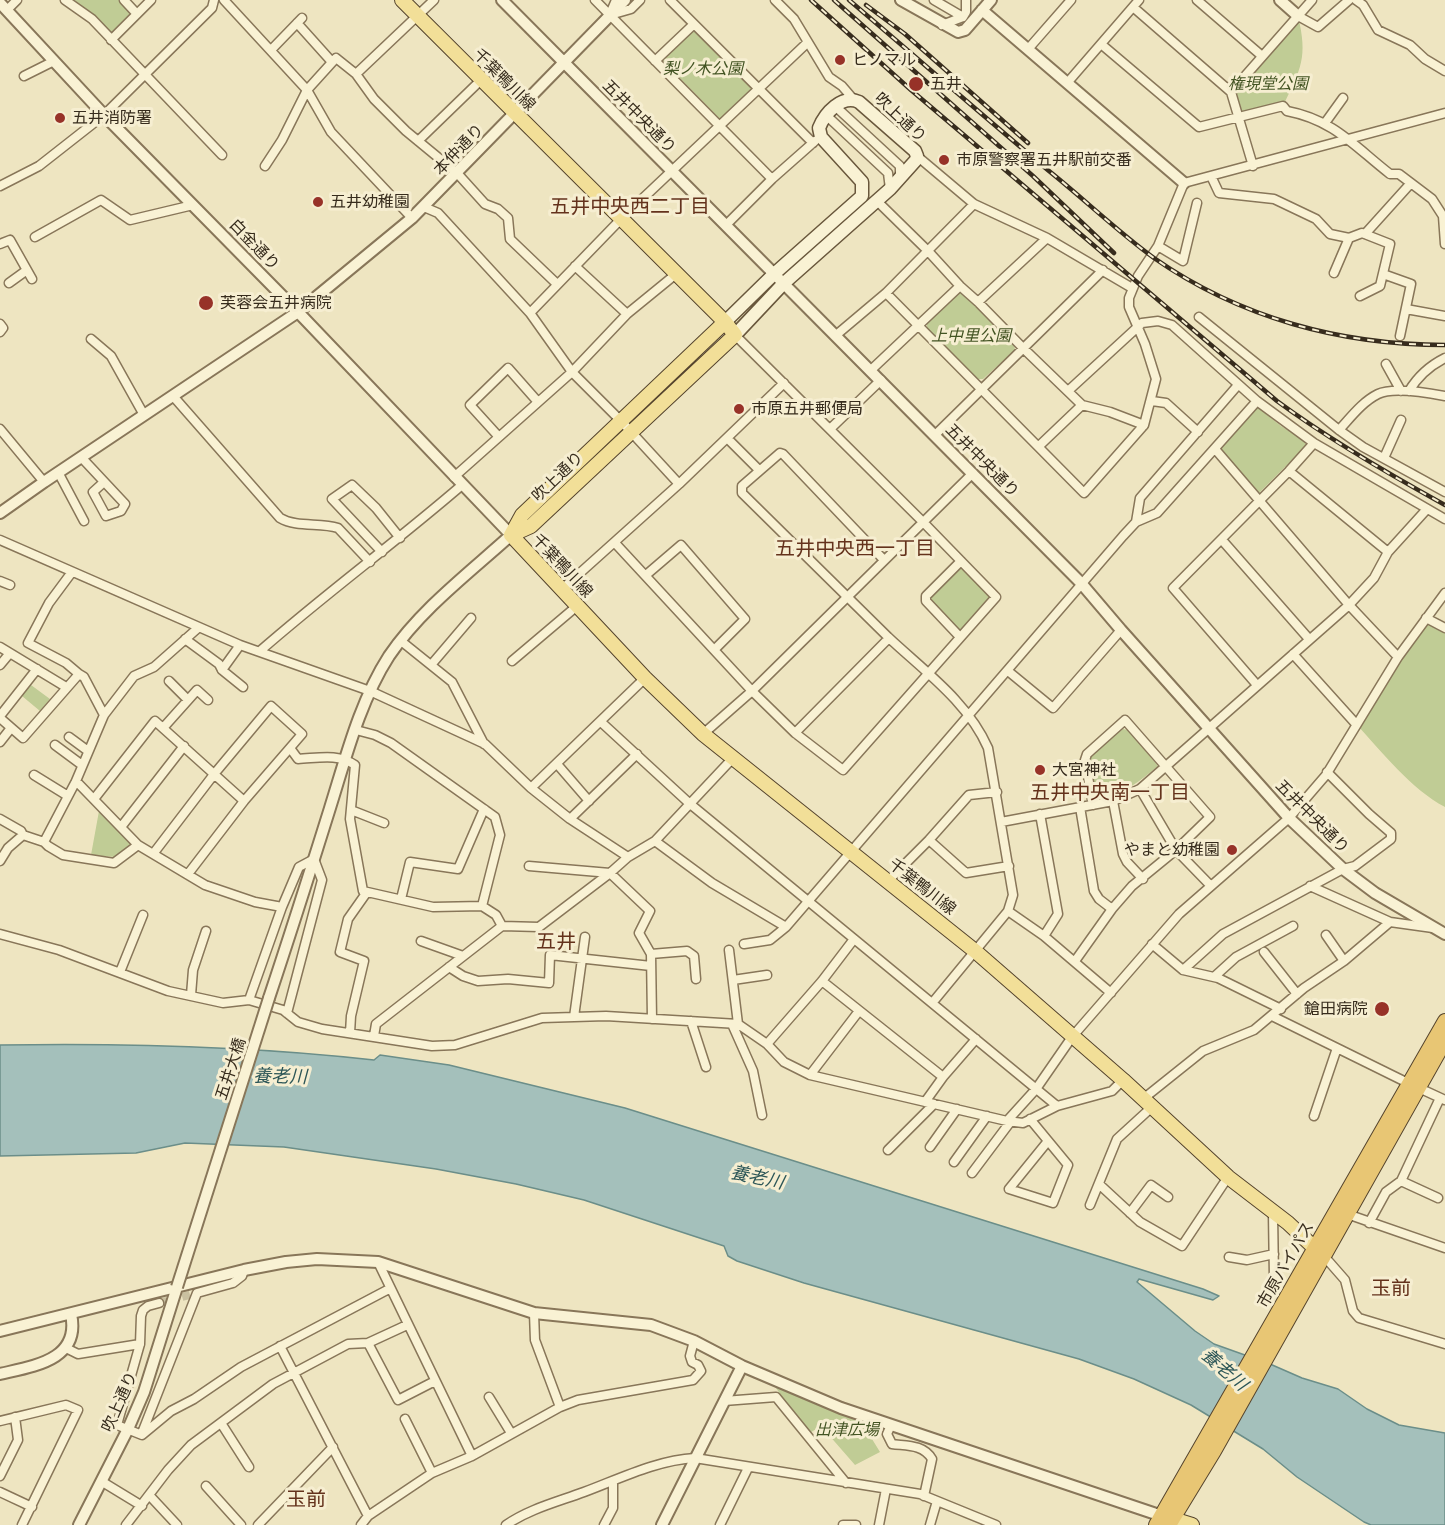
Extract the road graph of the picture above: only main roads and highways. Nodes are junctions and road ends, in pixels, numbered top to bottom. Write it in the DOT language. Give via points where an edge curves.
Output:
graph roads {
  1 [pos="402,0"];
  2 [pos="725,322"];
  3 [pos="735,335"];
  4 [pos="626,426"];
  5 [pos="511,535"];
  6 [pos="1445,1021"];
  7 [pos="1445,1041"];
  8 [pos="1414,1086"];
  9 [pos="1319,1252"];
  10 [pos="1295,1296"];
  11 [pos="1165,1521"];
  12 [pos="1192,1525"];
  1 -- 2 [label="main road, 千葉鴨川線"];
  2 -- 3 [label="main road, 千葉鴨川線"];
  2 -- 3 [label="main road, 吹上通り" via="862,196 862,182 817,140 819,125 831,111 844,100 854,100 917,156 890,189 783,284"];
  2 -- 4 [label="main road, 吹上通り"];
  3 -- 4 [label="main road, 吹上通り"];
  4 -- 5 [label="main road, 吹上通り" via="531,526"];
  5 -- 9 [label="main road, 千葉鴨川線" via="703,734 975,951 1228,1177"];
  6 -- 8 [label="highway, 市原バイパス"];
  7 -- 8 [label="highway, 市原バイパス"];
  8 -- 9 [label="highway, 市原バイパス"];
  8 -- 9 [label="highway, 市原バイパス" via="1347,1214"];
  9 -- 10 [label="highway, 市原バイパス"];
  10 -- 11 [label="highway, 市原バイパス" via="1199,1450"];
  10 -- 11 [label="highway, 市原バイパス" via="1214,1451"];
  11 -- 12 [label="main road"];
}
